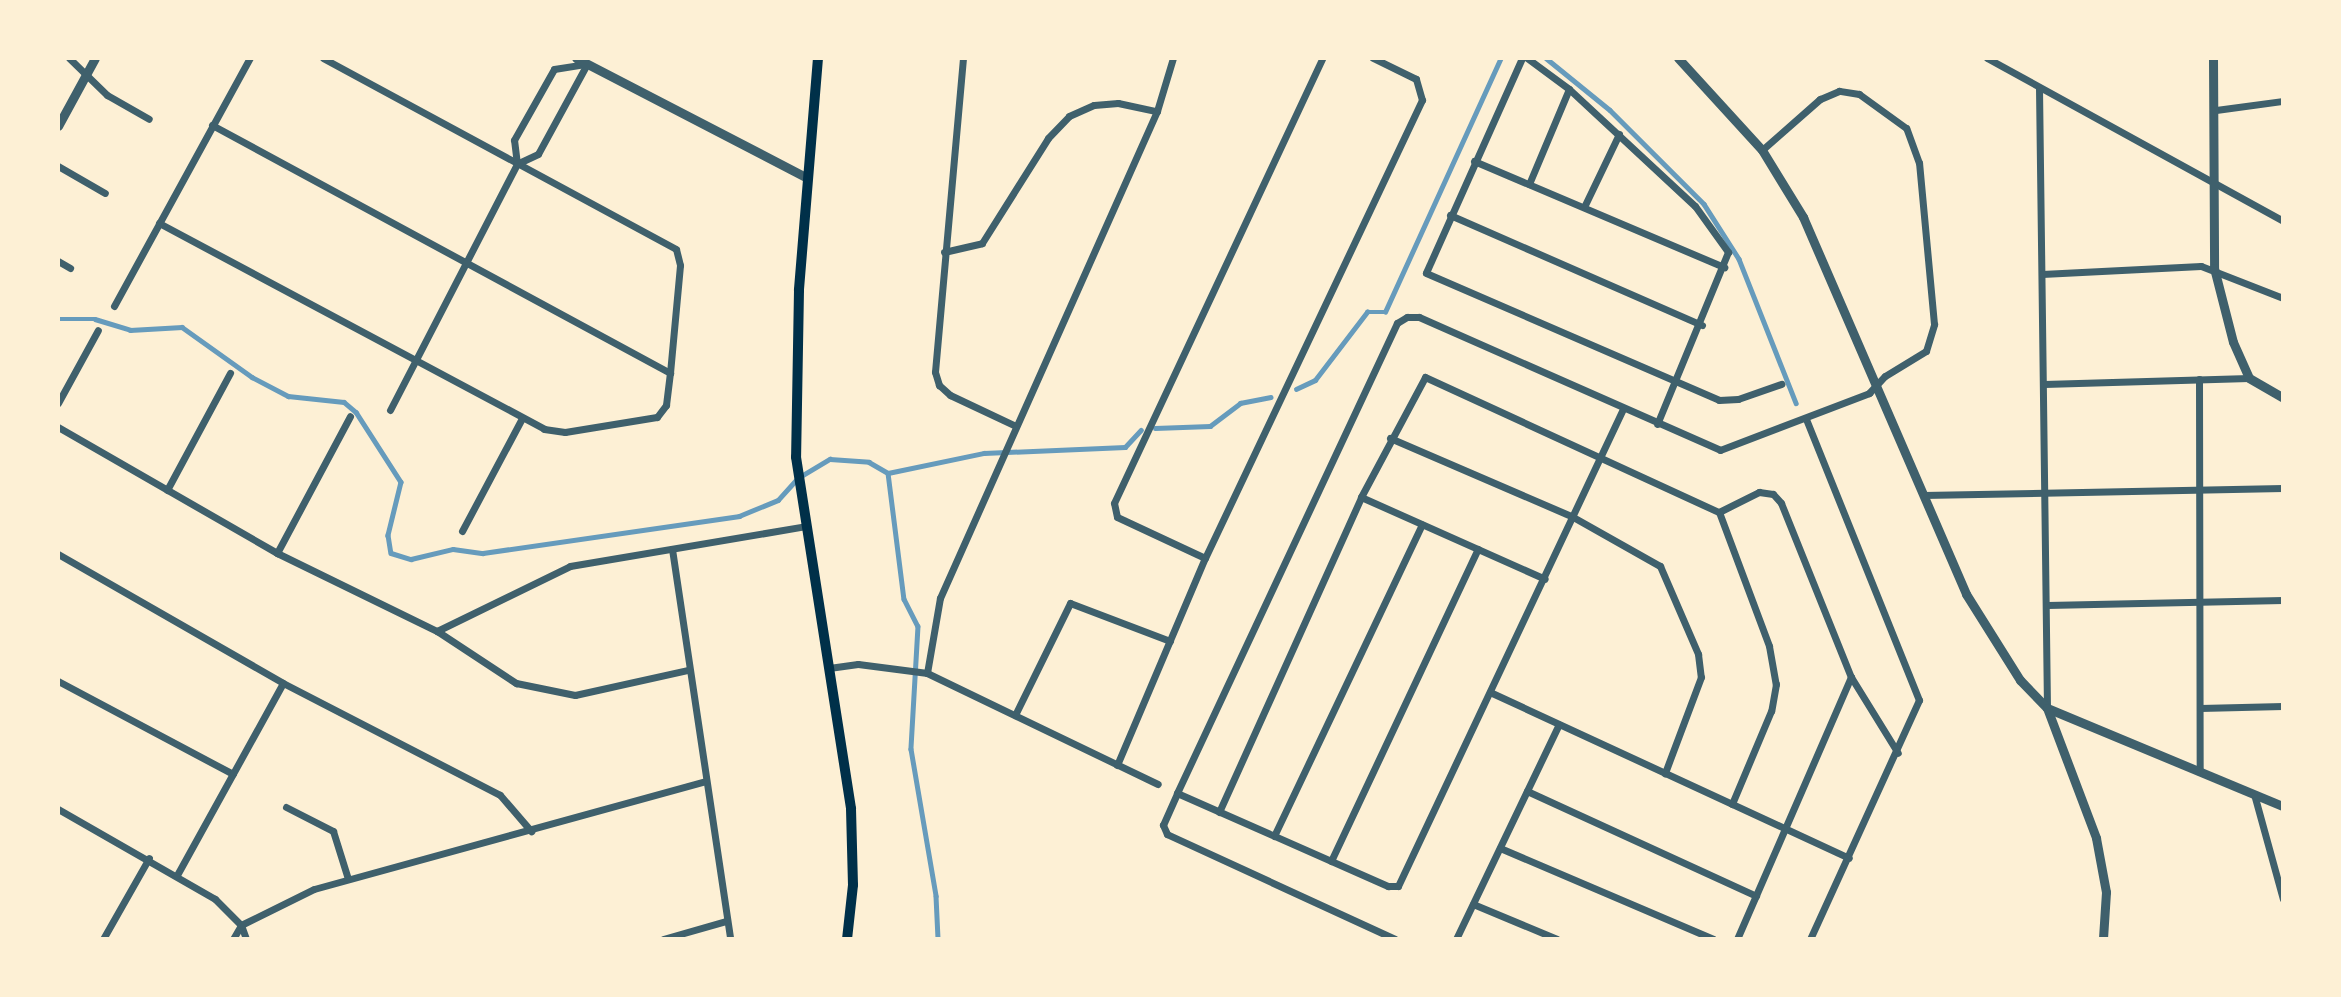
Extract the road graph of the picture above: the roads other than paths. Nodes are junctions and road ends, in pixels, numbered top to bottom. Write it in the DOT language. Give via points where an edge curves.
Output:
graph roads {
  1 [pos="69,58"];
  2 [pos="95,58"];
  3 [pos="250,58"];
  4 [pos="323,58"];
  5 [pos="576,58"];
  6 [pos="818,58"];
  7 [pos="963,58"];
  8 [pos="1173,58"];
  9 [pos="1322,58"];
  10 [pos="1373,58"];
  11 [pos="1522,58"];
  12 [pos="1527,58"];
  13 [pos="1987,58"];
  14 [pos="2213,58"];
  15 [pos="1681,59"];
  16 [pos="589,61"];
  17 [pos="86,74"];
  18 [pos="2039,88"];
  19 [pos="1569,89"];
  20 [pos="2283,101"];
  21 [pos="2216,110"];
  22 [pos="1157,111"];
  23 [pos="149,119"];
  24 [pos="212,125"];
  25 [pos="58,126"];
  26 [pos="1619,134"];
  27 [pos="1762,150"];
  28 [pos="1475,161"];
  29 [pos="517,164"];
  30 [pos="58,166"];
  31 [pos="806,177"];
  32 [pos="2215,183"];
  33 [pos="1529,184"];
  34 [pos="105,192"];
  35 [pos="1584,207"];
  36 [pos="1450,215"];
  37 [pos="2283,221"];
  38 [pos="159,223"];
  39 [pos="944,252"];
  40 [pos="58,261"];
  41 [pos="468,265"];
  42 [pos="1724,267"];
  43 [pos="70,268"];
  44 [pos="2214,268"];
  45 [pos="2042,274"];
  46 [pos="2283,298"];
  47 [pos="114,306"];
  48 [pos="1702,325"];
  49 [pos="98,330"];
  50 [pos="416,360"];
  51 [pos="230,373"];
  52 [pos="670,373"];
  53 [pos="2199,379"];
  54 [pos="2249,379"];
  55 [pos="1781,384"];
  56 [pos="1878,384"];
  57 [pos="2044,384"];
  58 [pos="1674,385"];
  59 [pos="2283,398"];
  60 [pos="58,404"];
  61 [pos="1623,409"];
  62 [pos="390,410"];
  63 [pos="350,416"];
  64 [pos="522,418"];
  65 [pos="1805,419"];
  66 [pos="1657,425"];
  67 [pos="1016,426"];
  68 [pos="58,427"];
  69 [pos="1390,438"];
  70 [pos="1601,458"];
  71 [pos="2283,488"];
  72 [pos="167,490"];
  73 [pos="2199,490"];
  74 [pos="1923,495"];
  75 [pos="2046,496"];
  76 [pos="1361,497"];
  77 [pos="1719,512"];
  78 [pos="1573,517"];
  79 [pos="1422,524"];
  80 [pos="806,526"];
  81 [pos="462,531"];
  82 [pos="672,549"];
  83 [pos="1478,549"];
  84 [pos="277,552"];
  85 [pos="58,554"];
  86 [pos="1205,558"];
  87 [pos="1545,579"];
  88 [pos="2283,600"];
  89 [pos="2199,601"];
  90 [pos="2047,605"];
  91 [pos="437,631"];
  92 [pos="1170,641"];
  93 [pos="829,668"];
  94 [pos="688,670"];
  95 [pos="924,672"];
  96 [pos="1851,677"];
  97 [pos="58,681"];
  98 [pos="283,683"];
  99 [pos="1492,693"];
  100 [pos="2283,706"];
  101 [pos="2048,708"];
  102 [pos="2200,708"];
  103 [pos="1015,715"];
  104 [pos="1559,724"];
  105 [pos="1898,753"];
  106 [pos="1116,765"];
  107 [pos="2200,772"];
  108 [pos="1665,773"];
  109 [pos="233,774"];
  110 [pos="705,781"];
  111 [pos="1158,784"];
  112 [pos="1527,791"];
  113 [pos="1177,793"];
  114 [pos="2253,794"];
  115 [pos="1732,804"];
  116 [pos="2283,806"];
  117 [pos="286,807"];
  118 [pos="58,809"];
  119 [pos="1219,811"];
  120 [pos="1787,829"];
  121 [pos="531,831"];
  122 [pos="1274,836"];
  123 [pos="1500,848"];
  124 [pos="149,858"];
  125 [pos="1849,858"];
  126 [pos="1331,861"];
  127 [pos="177,875"];
  128 [pos="348,879"];
  129 [pos="1756,896"];
  130 [pos="2283,899"];
  131 [pos="1473,904"];
  132 [pos="726,922"];
  133 [pos="241,925"];
  134 [pos="103,939"];
  135 [pos="233,939"];
  136 [pos="246,939"];
  137 [pos="663,939"];
  138 [pos="730,939"];
  139 [pos="847,939"];
  140 [pos="1395,939"];
  141 [pos="1456,939"];
  142 [pos="1557,939"];
  143 [pos="1713,939"];
  144 [pos="1737,939"];
  145 [pos="1810,939"];
  146 [pos="2104,939"];
  1 -- 17 [label="street"];
  2 -- 17 [label="street"];
  3 -- 24 [label="street"];
  4 -- 29 [label="street"];
  5 -- 16 [label="street"];
  6 -- 31 [label="main road"];
  7 -- 39 [label="street"];
  8 -- 22 [label="street"];
  9 -- 86 [label="street" via="1114,503 1117,517"];
  10 -- 86 [label="street" via="1416,79 1422,100"];
  11 -- 28 [label="street"];
  12 -- 19 [label="street"];
  13 -- 18 [label="street"];
  14 -- 21 [label="street"];
  15 -- 27 [label="street"];
  16 -- 29 [label="street" via="538,154"];
  16 -- 29 [label="street" via="554,69 514,140"];
  16 -- 31 [label="street"];
  17 -- 23 [label="street" via="107,95"];
  17 -- 25 [label="street"];
  18 -- 32 [label="street"];
  18 -- 45 [label="street"];
  19 -- 26 [label="street"];
  19 -- 33 [label="street"];
  20 -- 21 [label="street"];
  21 -- 32 [label="street"];
  22 -- 39 [label="street" via="1118,103 1094,105 1069,116 1048,138 982,243"];
  22 -- 67 [label="street"];
  24 -- 38 [label="street"];
  24 -- 41 [label="street"];
  26 -- 35 [label="street"];
  26 -- 42 [label="street" via="1701,215 1728,253"];
  27 -- 56 [label="street" via="1803,217"];
  27 -- 56 [label="street" via="1820,99 1839,91 1859,94 1898,121 1912,137 1919,163 1934,331 1926,351"];
  28 -- 33 [label="street"];
  28 -- 36 [label="street"];
  29 -- 41 [label="street"];
  29 -- 52 [label="street" via="676,249 680,265"];
  30 -- 34 [label="street"];
  31 -- 80 [label="main road" via="796,457"];
  32 -- 37 [label="street"];
  32 -- 44 [label="street"];
  33 -- 35 [label="street"];
  35 -- 42 [label="street"];
  36 -- 48 [label="street"];
  36 -- 58 [label="street" via="1426,266 1430,277"];
  38 -- 47 [label="street"];
  38 -- 50 [label="street"];
  39 -- 67 [label="street" via="935,372 939,385"];
  40 -- 43 [label="street"];
  41 -- 50 [label="street"];
  41 -- 52 [label="street"];
  42 -- 48 [label="street"];
  44 -- 45 [label="street"];
  44 -- 46 [label="street"];
  44 -- 54 [label="street" via="2233,342"];
  45 -- 57 [label="street"];
  48 -- 58 [label="street"];
  49 -- 60 [label="street"];
  50 -- 62 [label="street"];
  50 -- 64 [label="street"];
  51 -- 72 [label="street"];
  52 -- 64 [label="street" via="666,405 647,421 565,432 544,429"];
  53 -- 54 [label="street"];
  53 -- 57 [label="street"];
  53 -- 73 [label="street"];
  54 -- 59 [label="street"];
  55 -- 58 [label="street" via="1730,401"];
  56 -- 65 [label="street" via="1869,393"];
  56 -- 74 [label="street"];
  57 -- 75 [label="street"];
  58 -- 66 [label="street"];
  61 -- 66 [label="street"];
  61 -- 70 [label="street"];
  61 -- 113 [label="street" via="1419,317 1396,323"];
  63 -- 84 [label="street"];
  64 -- 81 [label="street"];
  65 -- 66 [label="street" via="1720,450"];
  65 -- 105 [label="street" via="1890,632 1917,687 1919,701"];
  67 -- 95 [label="street" via="940,598"];
  68 -- 72 [label="street"];
  69 -- 70 [label="street" via="1425,377"];
  69 -- 76 [label="street"];
  69 -- 78 [label="street"];
  70 -- 77 [label="street"];
  70 -- 78 [label="street"];
  71 -- 73 [label="street"];
  72 -- 84 [label="street"];
  73 -- 75 [label="street"];
  73 -- 89 [label="street"];
  74 -- 75 [label="street"];
  74 -- 101 [label="street" via="1976,614 2010,668"];
  75 -- 90 [label="street"];
  76 -- 79 [label="street"];
  76 -- 119 [label="street"];
  77 -- 96 [label="street" via="1759,492 1773,494 1781,503"];
  77 -- 115 [label="street" via="1769,646 1776,684 1771,711"];
  78 -- 87 [label="street"];
  78 -- 108 [label="street" via="1660,566 1698,654 1700,688"];
  79 -- 83 [label="street"];
  79 -- 122 [label="street"];
  80 -- 82 [label="street"];
  80 -- 93 [label="main road"];
  82 -- 91 [label="street" via="570,566"];
  82 -- 94 [label="street"];
  83 -- 87 [label="street"];
  83 -- 126 [label="street"];
  84 -- 91 [label="street"];
  85 -- 98 [label="street"];
  86 -- 92 [label="street"];
  87 -- 99 [label="street"];
  88 -- 89 [label="street"];
  89 -- 90 [label="street"];
  89 -- 102 [label="street"];
  90 -- 101 [label="street"];
  91 -- 94 [label="street" via="516,683 548,693 575,695"];
  92 -- 103 [label="street" via="1073,601"];
  92 -- 106 [label="street"];
  93 -- 95 [label="street" via="858,664"];
  93 -- 139 [label="main road" via="851,809 853,886"];
  94 -- 110 [label="street"];
  95 -- 103 [label="street"];
  96 -- 105 [label="street"];
  96 -- 120 [label="street"];
  97 -- 109 [label="street"];
  98 -- 109 [label="street"];
  98 -- 121 [label="street" via="500,795"];
  99 -- 104 [label="street"];
  99 -- 126 [label="street" via="1398,886"];
  100 -- 102 [label="street"];
  101 -- 107 [label="street"];
  101 -- 146 [label="street" via="2096,838 2106,892"];
  102 -- 107 [label="street"];
  103 -- 106 [label="street"];
  104 -- 108 [label="street"];
  104 -- 112 [label="street"];
  105 -- 125 [label="street"];
  106 -- 111 [label="street"];
  107 -- 114 [label="street"];
  108 -- 115 [label="street"];
  109 -- 127 [label="street"];
  110 -- 121 [label="street"];
  110 -- 132 [label="street"];
  112 -- 123 [label="street"];
  112 -- 129 [label="street"];
  113 -- 119 [label="street"];
  113 -- 140 [label="street" via="1163,831"];
  114 -- 116 [label="street"];
  114 -- 130 [label="street"];
  115 -- 120 [label="street"];
  117 -- 128 [label="street" via="333,831"];
  118 -- 124 [label="street"];
  119 -- 122 [label="street"];
  120 -- 125 [label="street"];
  120 -- 129 [label="street"];
  121 -- 128 [label="street"];
  122 -- 126 [label="street"];
  123 -- 131 [label="street"];
  123 -- 143 [label="street"];
  124 -- 127 [label="street"];
  124 -- 134 [label="street"];
  125 -- 145 [label="street"];
  127 -- 133 [label="street" via="215,899"];
  128 -- 133 [label="street" via="314,888"];
  129 -- 144 [label="street"];
  131 -- 141 [label="street"];
  131 -- 142 [label="street"];
  132 -- 137 [label="street"];
  132 -- 138 [label="street"];
  133 -- 135 [label="street"];
  133 -- 136 [label="street"];
}
